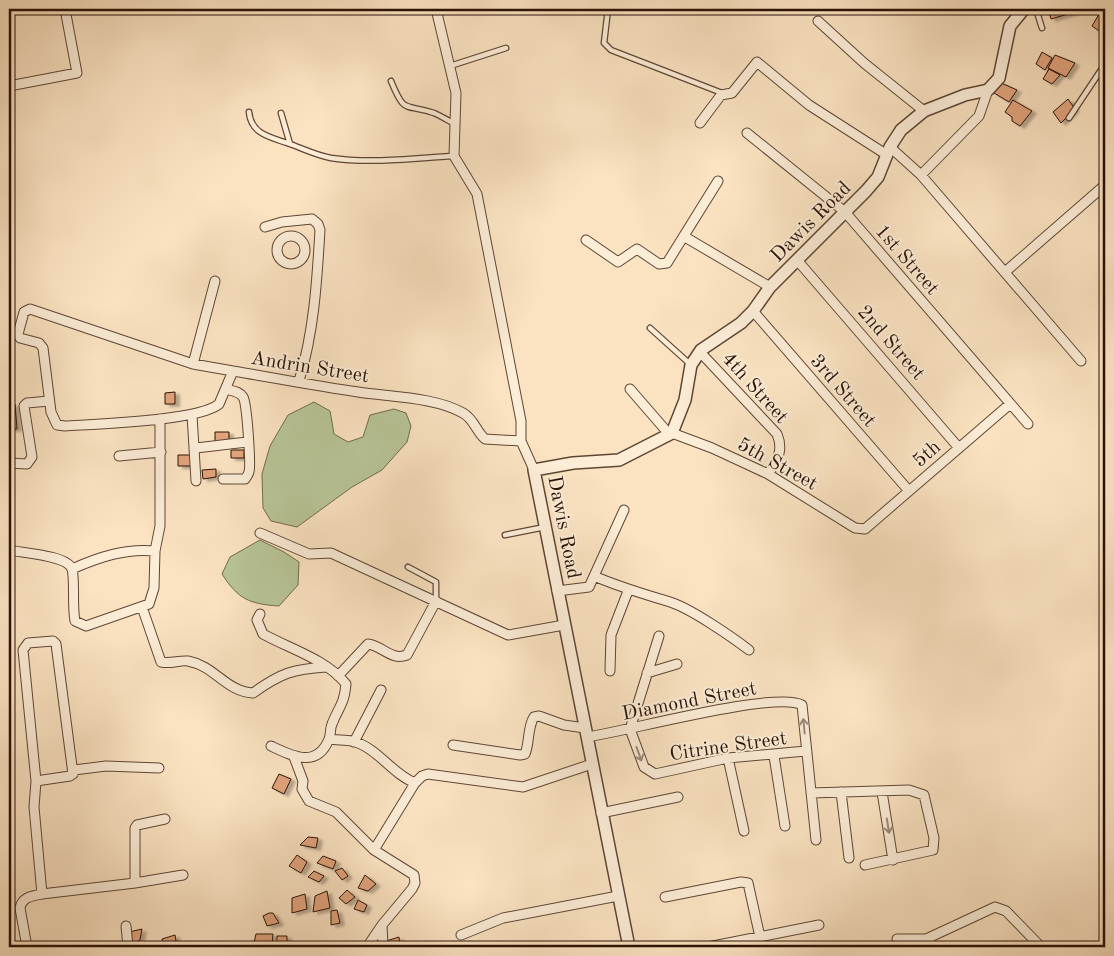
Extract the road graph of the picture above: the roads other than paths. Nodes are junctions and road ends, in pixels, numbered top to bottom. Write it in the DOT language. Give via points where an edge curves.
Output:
graph roads {
  1 [pos="65,9"];
  2 [pos="436,9"];
  3 [pos="608,9"];
  4 [pos="1024,9"];
  5 [pos="1036,9"];
  6 [pos="818,21"];
  7 [pos="1042,28"];
  8 [pos="506,48"];
  9 [pos="1105,64"];
  10 [pos="450,66"];
  11 [pos="391,81"];
  12 [pos="9,86"];
  13 [pos="988,90"];
  14 [pos="724,94"];
  15 [pos="924,111"];
  16 [pos="249,112"];
  17 [pos="280,113"];
  18 [pos="1069,118"];
  19 [pos="700,123"];
  20 [pos="455,124"];
  21 [pos="747,133"];
  22 [pos="290,144"];
  23 [pos="889,151"];
  24 [pos="454,156"];
  25 [pos="921,175"];
  26 [pos="718,181"];
  27 [pos="1105,185"];
  28 [pos="845,212"];
  29 [pos="265,227"];
  30 [pos="684,237"];
  31 [pos="586,240"];
  32 [pos="305,252"];
  33 [pos="319,254"];
  34 [pos="797,260"];
  35 [pos="1005,272"];
  36 [pos="215,281"];
  37 [pos="770,287"];
  38 [pos="753,311"];
  39 [pos="650,328"];
  40 [pos="700,352"];
  41 [pos="1081,361"];
  42 [pos="193,364"];
  43 [pos="691,365"];
  44 [pos="233,371"];
  45 [pos="299,381"];
  46 [pos="226,389"];
  47 [pos="630,389"];
  48 [pos="49,401"];
  49 [pos="1010,404"];
  50 [pos="192,415"];
  51 [pos="160,419"];
  52 [pos="1028,424"];
  53 [pos="670,434"];
  54 [pos="521,441"];
  55 [pos="247,442"];
  56 [pos="196,448"];
  57 [pos="959,448"];
  58 [pos="161,452"];
  59 [pos="120,456"];
  60 [pos="9,463"];
  61 [pos="534,470"];
  62 [pos="768,474"];
  63 [pos="223,479"];
  64 [pos="196,481"];
  65 [pos="909,491"];
  66 [pos="624,510"];
  67 [pos="545,527"];
  68 [pos="865,529"];
  69 [pos="260,533"];
  70 [pos="505,535"];
  71 [pos="9,550"];
  72 [pos="156,551"];
  73 [pos="408,567"];
  74 [pos="72,569"];
  75 [pos="594,576"];
  76 [pos="558,590"];
  77 [pos="628,591"];
  78 [pos="436,601"];
  79 [pos="142,607"];
  80 [pos="260,614"];
  81 [pos="564,625"];
  82 [pos="659,636"];
  83 [pos="749,650"];
  84 [pos="677,664"];
  85 [pos="326,667"];
  86 [pos="610,671"];
  87 [pos="647,673"];
  88 [pos="338,676"];
  89 [pos="381,690"];
  90 [pos="630,729"];
  91 [pos="586,732"];
  92 [pos="329,739"];
  93 [pos="354,742"];
  94 [pos="453,745"];
  95 [pos="270,746"];
  96 [pos="806,752"];
  97 [pos="774,756"];
  98 [pos="294,757"];
  99 [pos="728,758"];
  100 [pos="592,764"];
  101 [pos="159,768"];
  102 [pos="74,770"];
  103 [pos="36,781"];
  104 [pos="415,783"];
  105 [pos="841,792"];
  106 [pos="882,792"];
  107 [pos="811,793"];
  108 [pos="678,797"];
  109 [pos="601,812"];
  110 [pos="165,820"];
  111 [pos="785,826"];
  112 [pos="744,830"];
  113 [pos="816,840"];
  114 [pos="374,850"];
  115 [pos="849,858"];
  116 [pos="894,860"];
  117 [pos="865,865"];
  118 [pos="183,875"];
  119 [pos="136,882"];
  120 [pos="42,894"];
  121 [pos="618,896"];
  122 [pos="665,897"];
  123 [pos="382,925"];
  124 [pos="819,925"];
  125 [pos="126,926"];
  126 [pos="461,935"];
  127 [pos="897,939"];
  128 [pos="926,939"];
  129 [pos="756,941"];
  130 [pos="27,947"];
  131 [pos="128,947"];
  132 [pos="368,947"];
  133 [pos="383,947"];
  134 [pos="629,947"];
  135 [pos="708,947"];
  136 [pos="934,947"];
  137 [pos="1041,947"];
  1 -- 12 [label="street" via="77,73"];
  2 -- 10 [label="street"];
  3 -- 14 [label="lane" via="604,43 611,50"];
  4 -- 13 [label="street" via="1010,26 999,78"];
  5 -- 7 [label="lane"];
  6 -- 15 [label="street"];
  8 -- 10 [label="lane"];
  9 -- 18 [label="lane"];
  10 -- 20 [label="street" via="456,93"];
  11 -- 20 [label="lane" via="405,107 434,113"];
  13 -- 15 [label="street, Dawis Road"];
  13 -- 25 [label="street" via="979,116"];
  14 -- 19 [label="street"];
  14 -- 23 [label="street" via="732,94 757,62 809,105"];
  15 -- 23 [label="street, Dawis Road" via="901,130"];
  16 -- 22 [label="lane" via="255,129 266,137"];
  17 -- 22 [label="lane"];
  20 -- 24 [label="street"];
  21 -- 28 [label="street, 1st Street"];
  22 -- 24 [label="lane" via="314,154 344,160"];
  23 -- 25 [label="street"];
  23 -- 28 [label="street, Dawis Road" via="878,177"];
  24 -- 54 [label="street" via="477,194 521,421"];
  25 -- 35 [label="street"];
  26 -- 30 [label="street"];
  27 -- 35 [label="street"];
  28 -- 34 [label="street, Dawis Road"];
  28 -- 49 [label="street, 1st Street"];
  29 -- 33 [label="street" via="282,222 314,220 320,230"];
  30 -- 31 [label="street" via="663,265 637,249 615,261"];
  30 -- 37 [label="street"];
  32 -- 33 [label="street"];
  33 -- 45 [label="street" via="316,295"];
  34 -- 37 [label="street, Dawis Road"];
  34 -- 57 [label="street, 2nd Street"];
  35 -- 41 [label="street"];
  36 -- 42 [label="street"];
  37 -- 38 [label="street, Dawis Road"];
  38 -- 40 [label="street, Dawis Road"];
  38 -- 65 [label="street, 3rd Street"];
  39 -- 43 [label="lane"];
  40 -- 43 [label="street, Dawis Road"];
  40 -- 62 [label="street, 4th Street" via="777,434 782,444 780,456"];
  42 -- 44 [label="street"];
  42 -- 48 [label="street" via="28,309 18,336 39,343 43,348"];
  43 -- 53 [label="street, Dawis Road" via="685,400"];
  44 -- 45 [label="street, Andrin Street"];
  44 -- 46 [label="street, Andrin Street"];
  45 -- 54 [label="street, Andrin Street" via="451,408 471,418 485,439"];
  46 -- 50 [label="street, Andrin Street" via="214,408"];
  46 -- 55 [label="street" via="238,392 244,400"];
  47 -- 53 [label="street"];
  48 -- 51 [label="street, Andrin Street" via="57,425"];
  48 -- 60 [label="street" via="24,406 32,457 27,464"];
  49 -- 52 [label="street, 1st Street"];
  49 -- 57 [label="street, 5th"];
  50 -- 51 [label="street, Andrin Street"];
  50 -- 56 [label="street"];
  51 -- 58 [label="street"];
  53 -- 61 [label="street, Dawis Road" via="619,460 573,462"];
  53 -- 62 [label="street, 5th Street" via="712,448"];
  54 -- 61 [label="street"];
  55 -- 56 [label="street"];
  55 -- 63 [label="street" via="248,475 245,479"];
  56 -- 64 [label="street"];
  57 -- 65 [label="street, 5th"];
  58 -- 59 [label="street"];
  58 -- 72 [label="street" via="160,526"];
  61 -- 67 [label="street, Dawis Road"];
  62 -- 68 [label="street, 5th Street" via="855,528"];
  65 -- 68 [label="street, 5th"];
  66 -- 75 [label="street"];
  67 -- 70 [label="lane"];
  67 -- 76 [label="street, Dawis Road"];
  69 -- 78 [label="street" via="309,554 331,553"];
  71 -- 74 [label="street" via="48,556 66,562"];
  72 -- 74 [label="street" via="102,556"];
  72 -- 79 [label="street" via="153,594 149,604"];
  73 -- 78 [label="lane" via="436,582"];
  74 -- 79 [label="street" via="75,621 86,626"];
  75 -- 76 [label="street" via="586,589"];
  75 -- 77 [label="street"];
  76 -- 81 [label="street, Dawis Road"];
  77 -- 83 [label="street" via="671,602"];
  77 -- 86 [label="street" via="611,635"];
  78 -- 81 [label="street" via="508,635"];
  78 -- 88 [label="street" via="407,655 388,654 368,644"];
  79 -- 85 [label="street" via="161,662 187,661 211,670 241,692 253,693 276,676 302,668"];
  80 -- 85 [label="street" via="257,620 263,634"];
  81 -- 91 [label="street, Dawis Road"];
  82 -- 87 [label="street"];
  84 -- 87 [label="street"];
  85 -- 88 [label="street"];
  87 -- 90 [label="street"];
  88 -- 92 [label="street" via="346,684 344,702 332,724"];
  89 -- 93 [label="street"];
  90 -- 91 [label="street, Diamond Street"];
  96 -- 90 [label="street, Diamond Street, one-way" via="802,705 799,703 776,702 691,715"];
  90 -- 99 [label="street, Citrine Street, one-way" via="644,767 655,774"];
  91 -- 94 [label="street, Diamond Street" via="539,716 531,722 525,754"];
  91 -- 100 [label="street, Dawis Road"];
  92 -- 93 [label="street"];
  92 -- 98 [label="street" via="320,753 310,758"];
  93 -- 104 [label="street"];
  95 -- 98 [label="street"];
  96 -- 97 [label="street, Citrine Street"];
  96 -- 107 [label="street"];
  97 -- 99 [label="street, Citrine Street"];
  97 -- 111 [label="street"];
  98 -- 114 [label="street" via="303,781 302,789 309,801 336,812"];
  99 -- 112 [label="street"];
  100 -- 104 [label="street" via="523,787 428,774"];
  100 -- 109 [label="street, Dawis Road"];
  101 -- 102 [label="street" via="106,766"];
  102 -- 103 [label="street" via="70,776"];
  102 -- 103 [label="street" via="56,644 48,640 24,646"];
  103 -- 120 [label="street" via="34,807"];
  104 -- 114 [label="street"];
  105 -- 106 [label="street"];
  105 -- 107 [label="street"];
  105 -- 115 [label="street"];
  106 -- 116 [label="street, one-way"];
  106 -- 116 [label="street" via="910,790 922,793 934,838 934,848 929,853"];
  107 -- 113 [label="street"];
  108 -- 109 [label="street"];
  109 -- 121 [label="street, Dawis Road"];
  110 -- 119 [label="street" via="134,828"];
  114 -- 123 [label="street" via="408,870 414,875 415,883"];
  116 -- 117 [label="street"];
  118 -- 119 [label="street"];
  119 -- 120 [label="street"];
  120 -- 130 [label="street" via="27,897 21,902"];
  121 -- 126 [label="street" via="503,918"];
  121 -- 134 [label="street, Dawis Road"];
  122 -- 129 [label="street" via="748,883"];
  123 -- 132 [label="street"];
  123 -- 133 [label="street"];
  124 -- 129 [label="street"];
  125 -- 131 [label="street"];
  127 -- 128 [label="street"];
  128 -- 136 [label="street"];
  128 -- 137 [label="street" via="995,907 1006,911"];
  129 -- 135 [label="street"];
}
